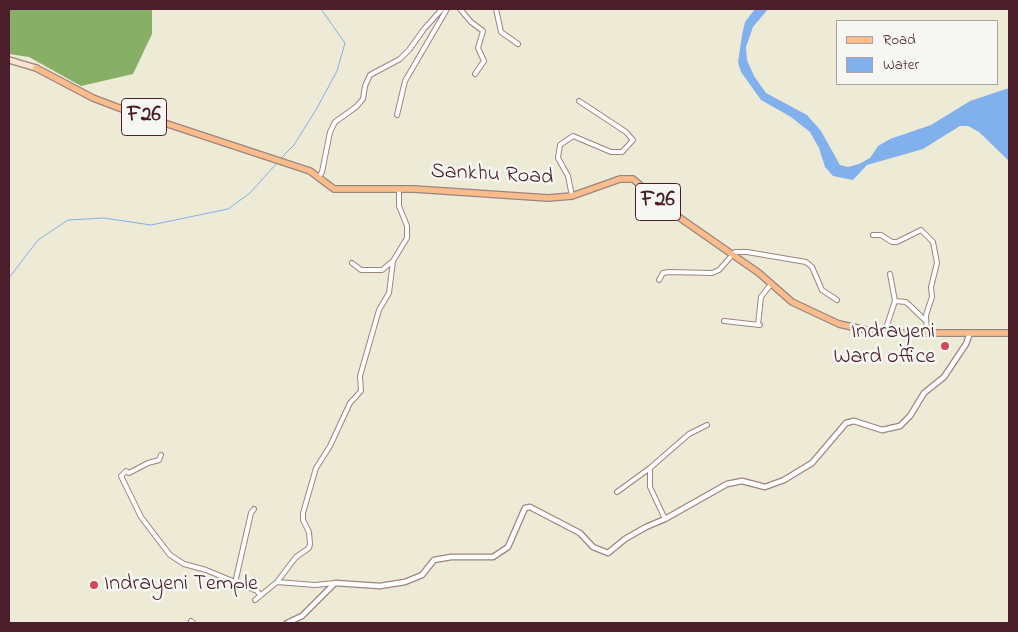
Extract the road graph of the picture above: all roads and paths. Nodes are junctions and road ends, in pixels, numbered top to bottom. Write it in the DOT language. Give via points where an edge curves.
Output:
graph roads {
  1 [pos="442,9"];
  2 [pos="447,9"];
  3 [pos="460,9"];
  4 [pos="496,9"];
  5 [pos="518,44"];
  6 [pos="9,60"];
  7 [pos="36,68"];
  8 [pos="475,74"];
  9 [pos="579,101"];
  10 [pos="397,115"];
  11 [pos="319,177"];
  12 [pos="399,189"];
  13 [pos="572,196"];
  14 [pos="873,235"];
  15 [pos="731,254"];
  16 [pos="393,261"];
  17 [pos="352,263"];
  18 [pos="890,274"];
  19 [pos="659,280"];
  20 [pos="771,284"];
  21 [pos="837,300"];
  22 [pos="895,301"];
  23 [pos="724,321"];
  24 [pos="926,322"];
  25 [pos="880,333"];
  26 [pos="970,333"];
  27 [pos="1009,333"];
  28 [pos="926,334"];
  29 [pos="707,425"];
  30 [pos="161,455"];
  31 [pos="650,468"];
  32 [pos="617,492"];
  33 [pos="254,509"];
  34 [pos="666,519"];
  35 [pos="277,582"];
  36 [pos="235,583"];
  37 [pos="335,584"];
  38 [pos="260,595"];
  39 [pos="255,600"];
  40 [pos="287,623"];
  1 -- 11 [label="street" via="400,59 370,75 363,99 335,122"];
  2 -- 10 [label="street" via="406,81"];
  3 -- 8 [label="street" via="483,31 478,48 484,61"];
  4 -- 5 [label="street" via="501,32"];
  6 -- 7 [label="main road, F26"];
  7 -- 11 [label="main road, Sankhu Road / F26" via="99,101 310,171"];
  9 -- 13 [label="street" via="633,140 622,152 611,152 573,136 560,145 558,158 568,176"];
  11 -- 12 [label="main road, Sankhu Road / F26" via="334,189"];
  12 -- 13 [label="main road, Sankhu Road / F26" via="537,198"];
  12 -- 16 [label="street" via="399,206 408,234"];
  13 -- 15 [label="main road, Sankhu Road / F26" via="620,179 633,179"];
  14 -- 24 [label="street" via="897,242 921,230 933,242 937,263"];
  15 -- 19 [label="street" via="719,270 712,273 669,272 663,273"];
  15 -- 20 [label="main road, Sankhu Road / F26"];
  15 -- 21 [label="street" via="747,252 806,262 812,267 822,290"];
  16 -- 17 [label="street" via="382,270 361,270"];
  16 -- 35 [label="street" via="389,293 379,310 360,376 361,390 350,403 318,464 303,513 309,532 309,548 296,558"];
  18 -- 22 [label="street"];
  20 -- 23 [label="street" via="761,297 759,325"];
  20 -- 25 [label="main road, Sankhu Road / F26" via="797,305 846,326"];
  22 -- 24 [label="street" via="906,302"];
  22 -- 25 [label="street" via="887,325"];
  24 -- 28 [label="street"];
  25 -- 28 [label="main road, Sankhu Road / F26"];
  26 -- 27 [label="main road, Sankhu Road / F26"];
  26 -- 28 [label="main road, Sankhu Road / F26"];
  26 -- 34 [label="street" via="944,378 924,393 900,426 888,430 854,421 846,423 812,463 784,480 765,486 742,480 727,484"];
  29 -- 31 [label="street" via="689,434"];
  30 -- 36 [label="street" via="159,460 129,473 126,471 121,476 141,517 170,555 184,564"];
  31 -- 32 [label="street"];
  31 -- 34 [label="street" via="650,487"];
  33 -- 36 [label="street"];
  34 -- 37 [label="street" via="646,527 605,553 593,548 580,533 530,507 525,508 508,547 493,557 434,560 422,575 405,582 380,586"];
  35 -- 37 [label="street" via="315,586"];
  35 -- 38 [label="street"];
  36 -- 38 [label="street"];
  37 -- 40 [label="street" via="302,616"];
  38 -- 39 [label="street"];
}
